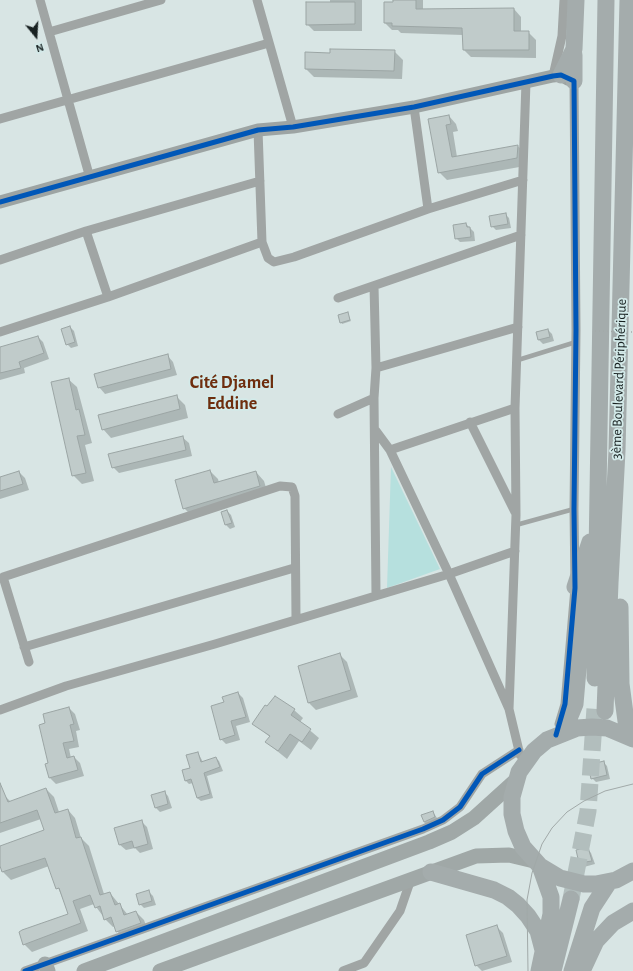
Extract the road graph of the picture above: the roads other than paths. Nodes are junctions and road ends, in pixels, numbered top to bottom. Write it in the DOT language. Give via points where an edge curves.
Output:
graph roads {
  1 [pos="40,0"];
  2 [pos="161,0"];
  3 [pos="257,0"];
  4 [pos="564,0"];
  5 [pos="576,0"];
  6 [pos="606,0"];
  7 [pos="628,0"];
  8 [pos="49,32"];
  9 [pos="269,43"];
  10 [pos="563,77"];
  11 [pos="526,82"];
  12 [pos="68,99"];
  13 [pos="414,107"];
  14 [pos="0,119"];
  15 [pos="293,127"];
  16 [pos="258,130"];
  17 [pos="90,178"];
  18 [pos="524,180"];
  19 [pos="260,181"];
  20 [pos="0,202"];
  21 [pos="428,209"];
  22 [pos="86,231"];
  23 [pos="521,235"];
  24 [pos="262,242"];
  25 [pos="0,260"];
  26 [pos="374,286"];
  27 [pos="108,297"];
  28 [pos="338,298"];
  29 [pos="518,327"];
  30 [pos="0,332"];
  31 [pos="576,342"];
  32 [pos="518,360"];
  33 [pos="376,368"];
  34 [pos="374,398"];
  35 [pos="515,408"];
  36 [pos="338,414"];
  37 [pos="470,422"];
  38 [pos="376,431"];
  39 [pos="390,450"];
  40 [pos="617,451"];
  41 [pos="574,509"];
  42 [pos="598,511"];
  43 [pos="516,515"];
  44 [pos="516,525"];
  45 [pos="590,542"];
  46 [pos="515,552"];
  47 [pos="294,568"];
  48 [pos="449,574"];
  49 [pos="575,588"];
  50 [pos="376,595"];
  51 [pos="296,619"];
  52 [pos="24,647"];
  53 [pos="29,662"];
  54 [pos="509,709"];
  55 [pos="0,710"];
  56 [pos="559,734"];
  57 [pos="633,738"];
  58 [pos="519,765"];
  59 [pos="426,836"];
  60 [pos="537,863"];
  61 [pos="431,872"];
  62 [pos="633,872"];
  63 [pos="411,879"];
  64 [pos="633,880"];
  65 [pos="612,881"];
  66 [pos="633,911"];
  67 [pos="543,950"];
  68 [pos="366,967"];
  69 [pos="46,968"];
  70 [pos="25,971"];
  71 [pos="84,971"];
  72 [pos="160,971"];
  73 [pos="343,971"];
  74 [pos="539,971"];
  75 [pos="553,971"];
  76 [pos="566,971"];
  77 [pos="572,971"];
  78 [pos="582,971"];
  1 -- 8 [label="street"];
  2 -- 8 [label="street"];
  3 -- 9 [label="street"];
  4 -- 10 [label="street"];
  5 -- 10 [label="highway" via="574,49"];
  6 -- 42 [label="highway, 3ème Boulevard Périphérique"];
  7 -- 40 [label="highway, 3ème Boulevard Périphérique"];
  8 -- 12 [label="street"];
  9 -- 12 [label="street"];
  9 -- 15 [label="street"];
  10 -- 11 [label="street"];
  10 -- 31 [label="street"];
  11 -- 13 [label="street"];
  11 -- 18 [label="street"];
  12 -- 14 [label="street"];
  12 -- 17 [label="street"];
  13 -- 15 [label="street"];
  13 -- 21 [label="street"];
  15 -- 16 [label="street"];
  16 -- 17 [label="street"];
  16 -- 19 [label="street"];
  17 -- 20 [label="street"];
  18 -- 21 [label="street"];
  18 -- 23 [label="street"];
  19 -- 22 [label="street"];
  19 -- 24 [label="street"];
  21 -- 24 [label="street" via="277,261 270,261"];
  22 -- 25 [label="street"];
  22 -- 27 [label="street"];
  23 -- 26 [label="street"];
  23 -- 29 [label="street"];
  24 -- 27 [label="street"];
  26 -- 28 [label="street"];
  26 -- 33 [label="street"];
  27 -- 30 [label="street"];
  29 -- 32 [label="street"];
  29 -- 33 [label="street"];
  31 -- 32 [label="lane"];
  31 -- 41 [label="street"];
  32 -- 35 [label="street"];
  33 -- 34 [label="street"];
  34 -- 36 [label="street"];
  34 -- 38 [label="street"];
  35 -- 37 [label="street"];
  35 -- 43 [label="street"];
  37 -- 39 [label="street"];
  37 -- 43 [label="street"];
  38 -- 39 [label="street"];
  38 -- 50 [label="street"];
  39 -- 48 [label="street"];
  40 -- 42 [label="highway, 3ème Boulevard Périphérique" via="600,709"];
  40 -- 57 [label="highway" via="621,684 626,721"];
  41 -- 44 [label="lane"];
  41 -- 49 [label="street"];
  42 -- 45 [label="highway"];
  43 -- 44 [label="street"];
  44 -- 46 [label="street"];
  45 -- 49 [label="highway"];
  45 -- 56 [label="highway" via="575,704"];
  46 -- 48 [label="street"];
  46 -- 54 [label="street"];
  47 -- 51 [label="street"];
  47 -- 52 [label="street"];
  47 -- 52 [label="street" via="295,496 292,487 280,486 3,577"];
  48 -- 50 [label="street"];
  48 -- 54 [label="street"];
  49 -- 56 [label="street" via="565,704"];
  50 -- 51 [label="street"];
  51 -- 55 [label="street" via="66,686"];
  52 -- 53 [label="street"];
  54 -- 58 [label="street"];
  56 -- 57 [label="highway" via="577,728 592,727 606,728"];
  56 -- 58 [label="highway" via="547,740"];
  58 -- 59 [label="main road" via="474,818 452,832"];
  58 -- 59 [label="street" via="482,774 460,807"];
  58 -- 60 [label="highway" via="512,797 512,814 523,847"];
  59 -- 69 [label="street"];
  59 -- 71 [label="main road"];
  60 -- 61 [label="main road" via="520,856 490,854 476,856"];
  60 -- 65 [label="highway" via="560,878 572,882 584,884"];
  60 -- 67 [label="highway" via="551,903"];
  61 -- 63 [label="main road"];
  61 -- 67 [label="highway" via="494,890 508,897 528,916 538,931"];
  62 -- 65 [label="highway"];
  63 -- 68 [label="street" via="400,911"];
  63 -- 72 [label="main road"];
  64 -- 65 [label="highway"];
  65 -- 77 [label="highway" via="592,908"];
  66 -- 78 [label="highway" via="613,923 596,941"];
  67 -- 74 [label="highway"];
  68 -- 73 [label="street"];
  69 -- 70 [label="street"];
  75 -- 76 [label="highway" via="576,900"];
}
